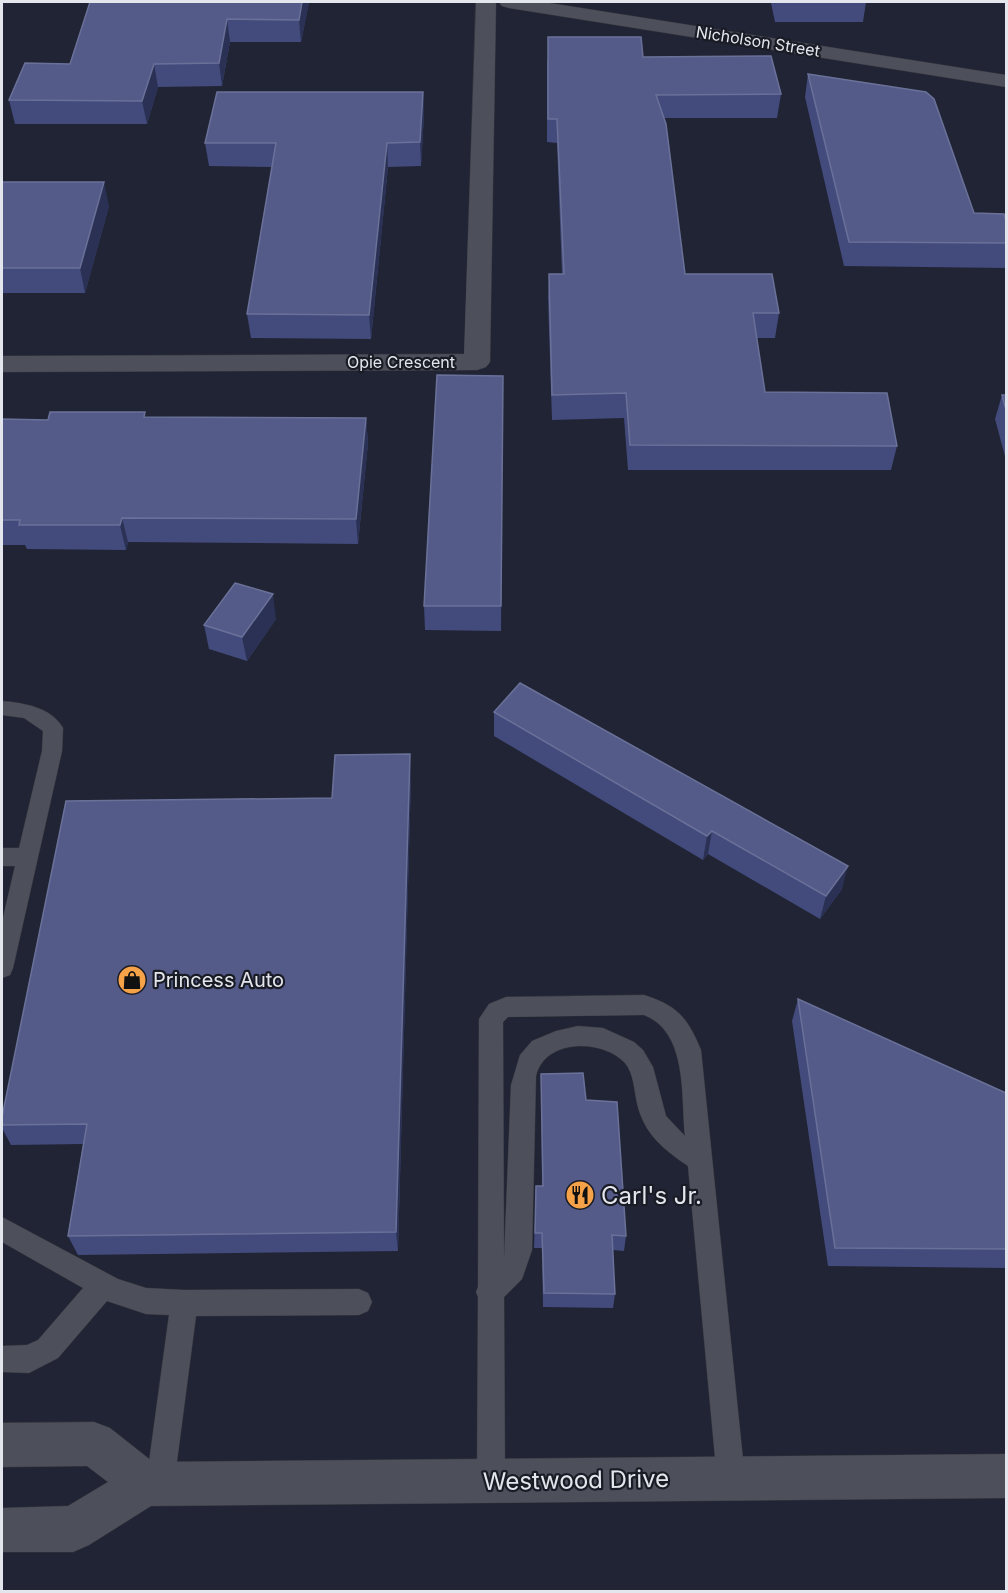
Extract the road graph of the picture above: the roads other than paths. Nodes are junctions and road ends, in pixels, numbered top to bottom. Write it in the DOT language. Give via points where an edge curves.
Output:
graph roads {
  1 [pos="486,2"];
  2 [pos="509,2"];
  3 [pos="1006,81"];
  4 [pos="2,364"];
  5 [pos="2,708"];
  6 [pos="2,857"];
  7 [pos="27,857"];
  8 [pos="2,961"];
  9 [pos="699,1160"];
  10 [pos="2,1229"];
  11 [pos="102,1285"];
  12 [pos="489,1292"];
  13 [pos="359,1302"];
  14 [pos="184,1303"];
  15 [pos="2,1359"];
  16 [pos="2,1444"];
  17 [pos="1006,1476"];
  18 [pos="731,1479"];
  19 [pos="491,1481"];
  20 [pos="153,1484"];
  21 [pos="2,1530"];
  1 -- 4 [label="street, Opie Crescent" via="477,362"];
  2 -- 3 [label="street, Nicholson Street"];
  5 -- 7 [label="lane" via="42,717 53,728 52,751"];
  6 -- 7 [label="lane"];
  7 -- 8 [label="lane"];
  9 -- 12 [label="lane" via="665,1136 656,1122 639,1064 630,1053 612,1042 584,1034 540,1047 526,1062 523,1085 518,1258 509,1279"];
  9 -- 12 [label="lane" via="689,1050 682,1032 661,1010 644,1005 506,1007 497,1011 491,1019"];
  9 -- 18 [label="lane"];
  10 -- 11 [label="lane"];
  11 -- 14 [label="lane" via="146,1301"];
  11 -- 15 [label="lane" via="48,1349 29,1359"];
  12 -- 19 [label="lane"];
  13 -- 14 [label="lane"];
  14 -- 20 [label="lane"];
  16 -- 20 [label="street" via="94,1444"];
  17 -- 18 [label="street, Westwood Drive"];
  18 -- 19 [label="street, Westwood Drive"];
  19 -- 20 [label="street, Westwood Drive"];
  20 -- 21 [label="street" via="73,1529"];
}
